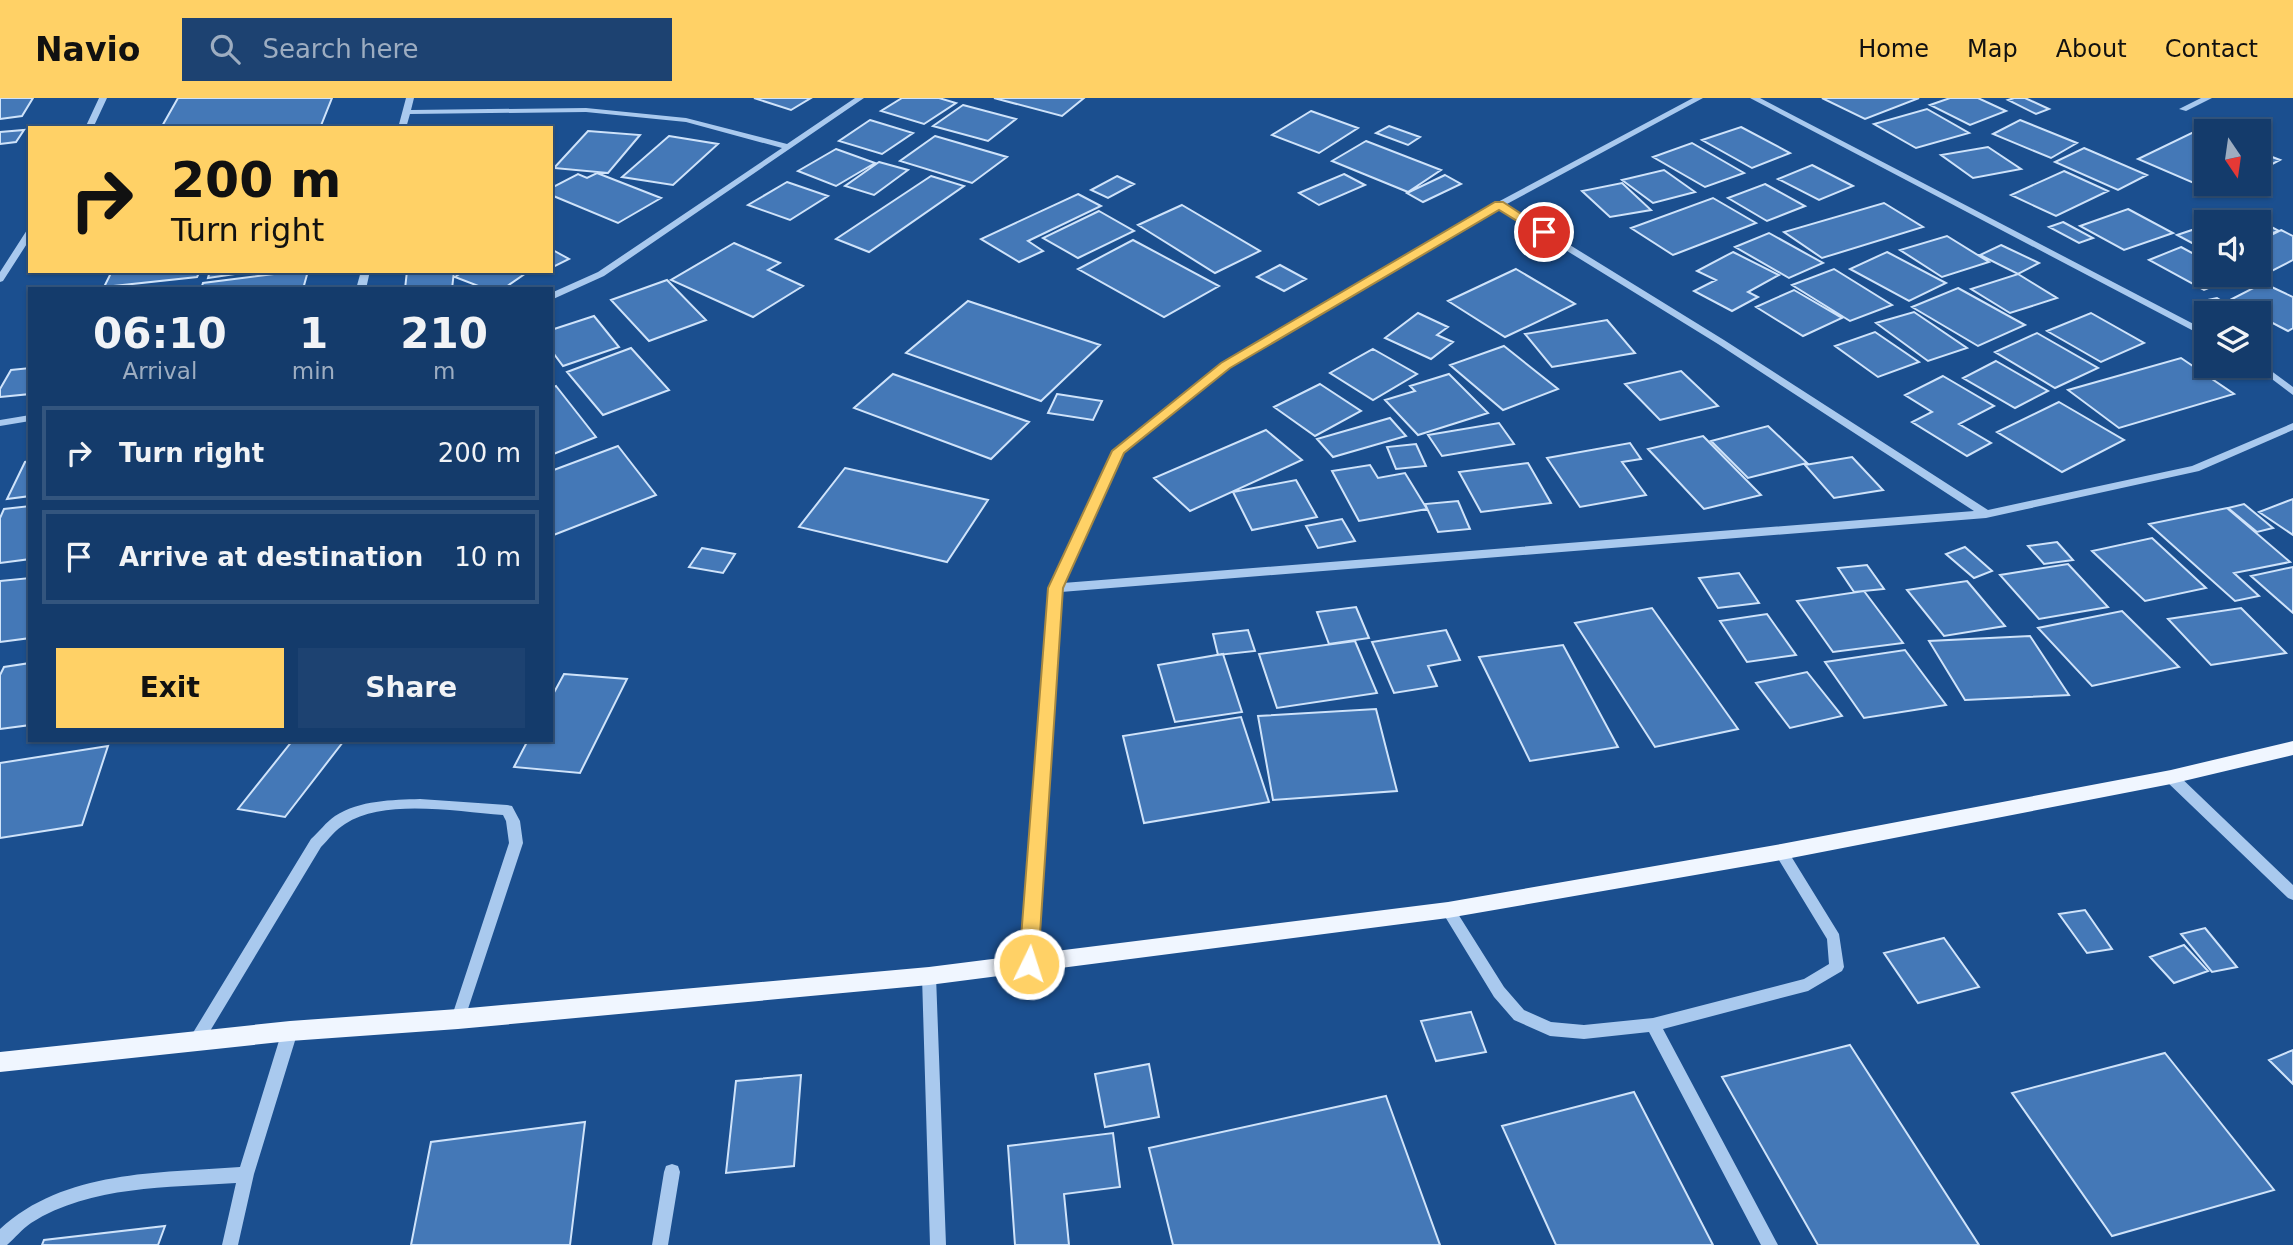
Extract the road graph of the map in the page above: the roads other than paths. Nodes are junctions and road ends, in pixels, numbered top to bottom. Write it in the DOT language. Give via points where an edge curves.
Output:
graph roads {
  1 [pos="103,98"];
  2 [pos="410,98"];
  3 [pos="860,98"];
  4 [pos="1674,98"];
  5 [pos="1699,98"];
  6 [pos="1754,98"];
  7 [pos="2208,98"];
  8 [pos="1687,104"];
  9 [pos="2183,109"];
  10 [pos="406,112"];
  11 [pos="90,126"];
  12 [pos="402,126"];
  13 [pos="789,147"];
  14 [pos="1499,205"];
  15 [pos="28,235"];
  16 [pos="0,279"];
  17 [pos="553,296"];
  18 [pos="2194,328"];
  19 [pos="2271,376"];
  20 [pos="2293,393"];
  21 [pos="28,418"];
  22 [pos="0,423"];
  23 [pos="2293,426"];
  24 [pos="1986,514"];
  25 [pos="1055,588"];
  26 [pos="2293,748"];
  27 [pos="2171,777"];
  28 [pos="1780,852"];
  29 [pos="2293,894"];
  30 [pos="1448,910"];
  31 [pos="1029,964"];
  32 [pos="929,976"];
  33 [pos="458,1019"];
  34 [pos="1653,1025"];
  35 [pos="290,1031"];
  36 [pos="196,1041"];
  37 [pos="0,1062"];
  38 [pos="672,1172"];
  39 [pos="246,1174"];
  40 [pos="0,1240"];
  41 [pos="230,1245"];
  42 [pos="660,1245"];
  43 [pos="938,1245"];
  44 [pos="1770,1245"];
  1 -- 11 [label="street"];
  2 -- 10 [label="street"];
  3 -- 13 [label="street"];
  4 -- 8 [label="street"];
  5 -- 8 [label="street"];
  6 -- 18 [label="street"];
  7 -- 9 [label="street"];
  8 -- 14 [label="street"];
  10 -- 12 [label="street"];
  10 -- 13 [label="street" via="586,110 687,120"];
  13 -- 17 [label="street" via="601,274"];
  14 -- 24 [label="street"];
  14 -- 25 [label="street" via="1226,366 1118,451"];
  15 -- 16 [label="street"];
  19 -- 20 [label="street"];
  21 -- 22 [label="street"];
  23 -- 24 [label="street" via="2195,469"];
  24 -- 25 [label="street"];
  25 -- 31 [label="street"];
  26 -- 27 [label="main road"];
  27 -- 28 [label="main road"];
  27 -- 29 [label="street"];
  28 -- 30 [label="main road"];
  28 -- 34 [label="street" via="1834,938 1837,967 1808,985"];
  30 -- 31 [label="main road"];
  30 -- 34 [label="street" via="1499,992 1519,1015 1550,1029 1584,1032"];
  31 -- 32 [label="main road"];
  32 -- 33 [label="main road"];
  32 -- 43 [label="street"];
  33 -- 35 [label="main road"];
  33 -- 36 [label="street" via="516,843 513,821 507,810 390,805 340,820 316,843"];
  34 -- 44 [label="street"];
  35 -- 36 [label="main road"];
  35 -- 39 [label="street"];
  36 -- 37 [label="main road"];
  38 -- 42 [label="street"];
  39 -- 40 [label="street" via="111,1187 72,1196 25,1216"];
  39 -- 41 [label="street"];
}
